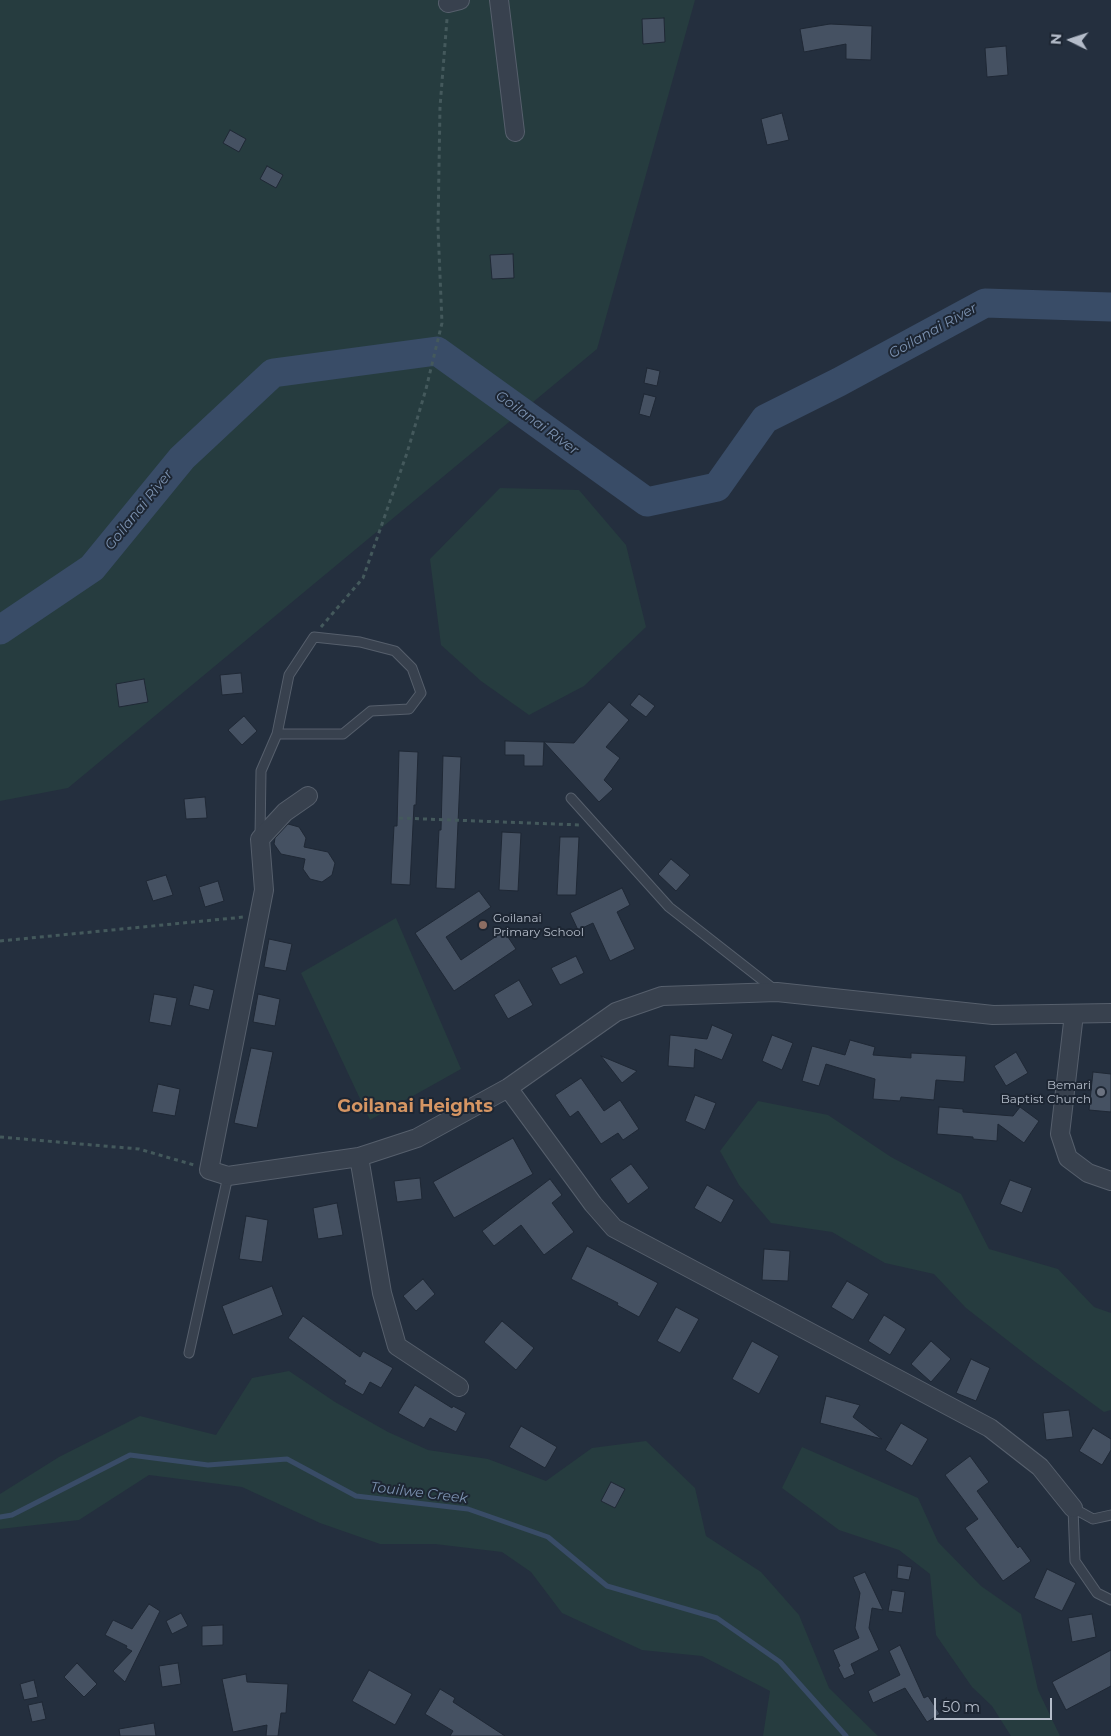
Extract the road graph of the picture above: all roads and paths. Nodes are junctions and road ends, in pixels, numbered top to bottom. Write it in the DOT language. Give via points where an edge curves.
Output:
graph roads {
  1 [pos="499,0"];
  2 [pos="454,2"];
  3 [pos="515,132"];
  4 [pos="314,637"];
  5 [pos="277,734"];
  6 [pos="308,796"];
  7 [pos="571,798"];
  8 [pos="399,818"];
  9 [pos="596,826"];
  10 [pos="260,839"];
  11 [pos="259,916"];
  12 [pos="0,941"];
  13 [pos="778,992"];
  14 [pos="1111,1013"];
  15 [pos="1074,1014"];
  16 [pos="508,1088"];
  17 [pos="0,1137"];
  18 [pos="358,1157"];
  19 [pos="209,1170"];
  20 [pos="228,1176"];
  21 [pos="1111,1181"];
  22 [pos="189,1353"];
  23 [pos="459,1387"];
  24 [pos="1073,1508"];
  25 [pos="1111,1515"];
  26 [pos="1111,1600"];
  1 -- 3 [label="street"];
  2 -- 4 [label="path" via="440,107 438,228 442,323 407,453 363,578"];
  4 -- 5 [label="lane" via="289,675"];
  4 -- 5 [label="lane" via="360,642 396,651 412,668 421,693 409,709 371,711 343,734"];
  5 -- 10 [label="lane" via="261,771"];
  6 -- 10 [label="street" via="285,812"];
  7 -- 9 [label="lane"];
  8 -- 9 [label="path"];
  9 -- 13 [label="lane" via="669,907"];
  10 -- 11 [label="street" via="264,890"];
  11 -- 12 [label="path"];
  11 -- 19 [label="street"];
  13 -- 15 [label="street" via="993,1016"];
  13 -- 16 [label="street" via="662,996 616,1012"];
  14 -- 15 [label="street"];
  15 -- 21 [label="street" via="1060,1134 1068,1158 1088,1173"];
  16 -- 18 [label="street" via="417,1138"];
  16 -- 24 [label="street" via="614,1228 990,1428 1040,1467"];
  17 -- 19 [label="path" via="139,1149"];
  18 -- 20 [label="street"];
  18 -- 23 [label="street" via="382,1293 397,1346"];
  19 -- 20 [label="street"];
  20 -- 22 [label="lane"];
  24 -- 25 [label="lane" via="1093,1518"];
  24 -- 26 [label="lane" via="1076,1561 1097,1593"];
}
